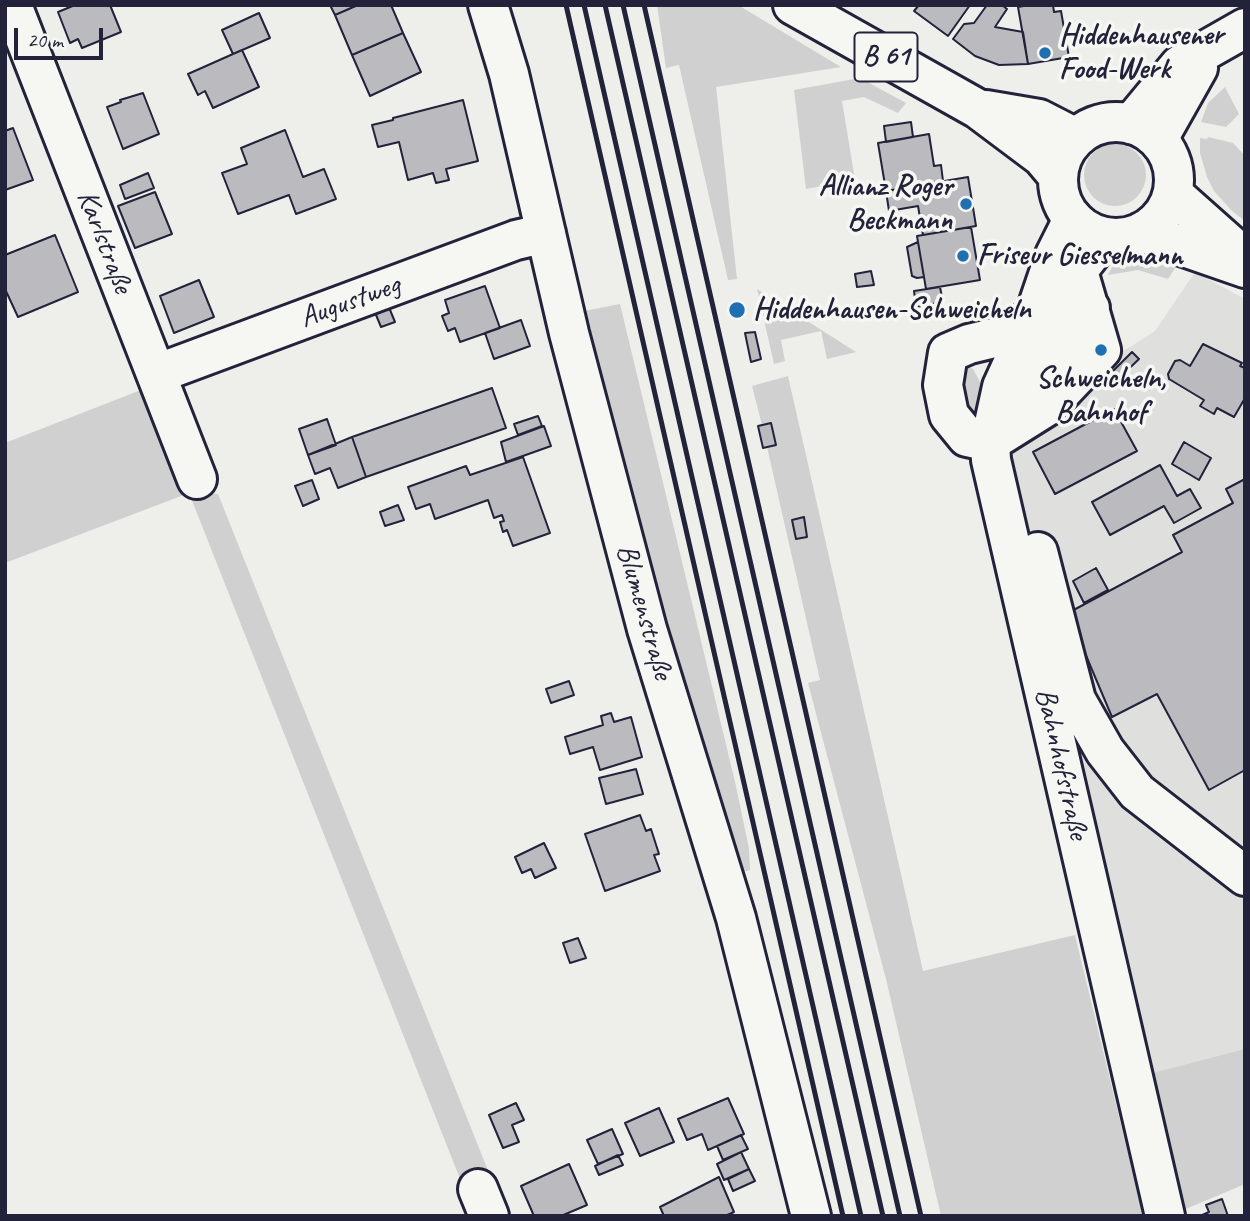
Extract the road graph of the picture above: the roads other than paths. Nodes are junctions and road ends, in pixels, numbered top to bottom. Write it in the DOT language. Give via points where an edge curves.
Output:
graph roads {
  1 [pos="12,5"];
  2 [pos="488,5"];
  3 [pos="793,5"];
  4 [pos="1234,40"];
  5 [pos="978,109"];
  6 [pos="1145,132"];
  7 [pos="1076,138"];
  8 [pos="1058,176"];
  9 [pos="1173,194"];
  10 [pos="1106,229"];
  11 [pos="546,233"];
  12 [pos="1245,258"];
  13 [pos="1245,268"];
  14 [pos="1078,271"];
  15 [pos="1034,317"];
  16 [pos="156,374"];
  17 [pos="990,442"];
  18 [pos="197,479"];
  19 [pos="1009,541"];
  20 [pos="1105,751"];
  21 [pos="1060,762"];
  22 [pos="1245,876"];
  23 [pos="811,1216"];
  24 [pos="1165,1216"];
  1 -- 16 [label="street, Karlstraße"];
  2 -- 11 [label="street, Blumenstraße"];
  3 -- 5 [label="street, B 61"];
  4 -- 6 [label="street"];
  5 -- 7 [label="street, B 61" via="1038,119"];
  5 -- 8 [label="street, B 61" via="1042,156"];
  6 -- 7 [label="street" via="1102,124"];
  6 -- 9 [label="street" via="1173,166"];
  7 -- 8 [label="street" via="1064,155"];
  8 -- 10 [label="street" via="1061,198"];
  9 -- 10 [label="street" via="1161,216"];
  9 -- 12 [label="street"];
  10 -- 13 [label="street"];
  10 -- 14 [label="street, Bahnhofstraße"];
  10 -- 15 [label="street, Bahnhofstraße" via="1055,255"];
  11 -- 16 [label="street, Augustweg" via="516,240"];
  11 -- 23 [label="street, Blumenstraße" via="647,629 736,918"];
  14 -- 15 [label="street, Bahnhofstraße"];
  14 -- 17 [label="street" via="1083,316"];
  15 -- 17 [label="street, Bahnhofstraße" via="1002,387"];
  15 -- 17 [label="street" via="1002,336 948,353 943,385 949,415 967,437"];
  16 -- 18 [label="street, Karlstraße"];
  17 -- 19 [label="street, Bahnhofstraße"];
  19 -- 20 [label="street" via="1023,540 1038,552 1076,700"];
  19 -- 21 [label="street, Bahnhofstraße"];
  20 -- 21 [label="street"];
  20 -- 22 [label="street" via="1137,792"];
  21 -- 24 [label="street, Bahnhofstraße"];
}
